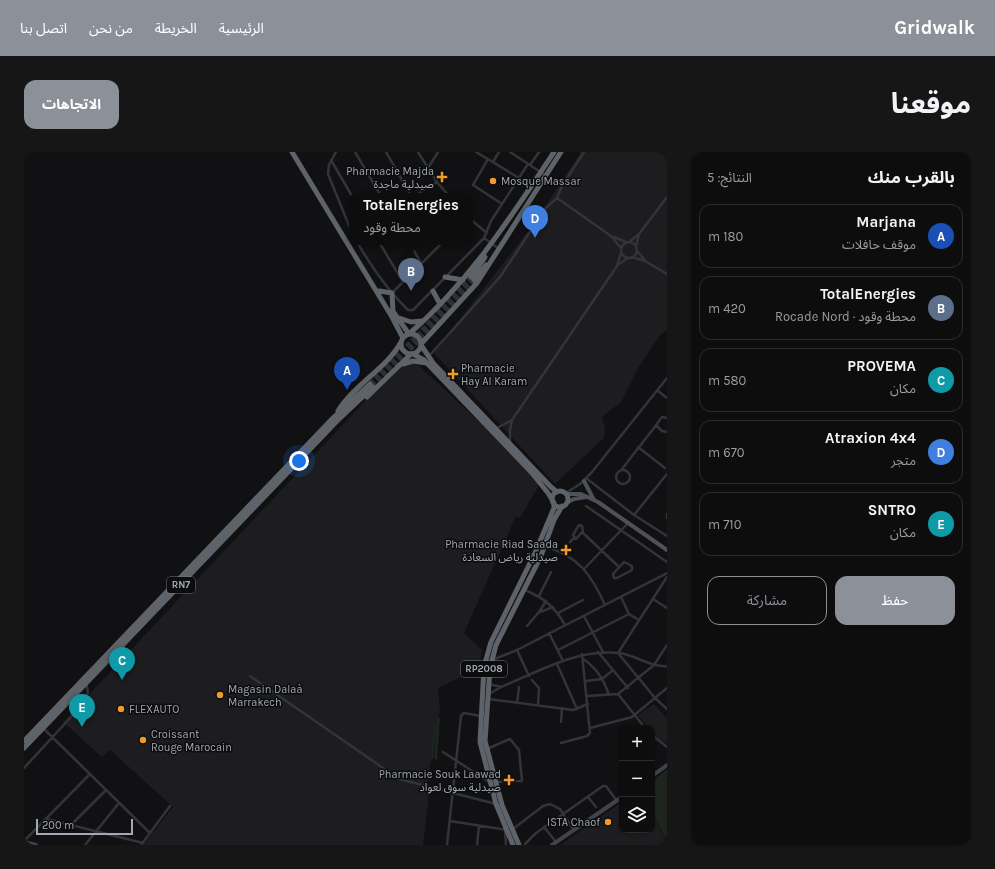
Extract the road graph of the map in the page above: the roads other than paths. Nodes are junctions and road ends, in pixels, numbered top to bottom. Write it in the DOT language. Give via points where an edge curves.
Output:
graph roads {
  1 [pos="292,152"];
  2 [pos="296,152"];
  3 [pos="336,152"];
  4 [pos="355,152"];
  5 [pos="386,152"];
  6 [pos="418,152"];
  7 [pos="438,152"];
  8 [pos="476,152"];
  9 [pos="499,152"];
  10 [pos="510,152"];
  11 [pos="539,152"];
  12 [pos="554,152"];
  13 [pos="561,152"];
  14 [pos="584,152"];
  15 [pos="488,159"];
  16 [pos="331,160"];
  17 [pos="493,162"];
  18 [pos="529,165"];
  19 [pos="428,168"];
  20 [pos="543,174"];
  21 [pos="519,178"];
  22 [pos="437,182"];
  23 [pos="350,193"];
  24 [pos="379,193"];
  25 [pos="409,193"];
  26 [pos="419,193"];
  27 [pos="446,193"];
  28 [pos="667,197"];
  29 [pos="557,198"];
  30 [pos="502,204"];
  31 [pos="473,221"];
  32 [pos="349,225"];
  33 [pos="487,233"];
  34 [pos="349,234"];
  35 [pos="639,234"];
  36 [pos="345,236"];
  37 [pos="611,236"];
  38 [pos="484,238"];
  39 [pos="349,242"];
  40 [pos="628,242"];
  41 [pos="492,244"];
  42 [pos="351,245"];
  43 [pos="359,245"];
  44 [pos="381,245"];
  45 [pos="411,245"];
  46 [pos="437,245"];
  47 [pos="499,248"];
  48 [pos="621,248"];
  49 [pos="636,248"];
  50 [pos="622,253"];
  51 [pos="630,257"];
  52 [pos="646,261"];
  53 [pos="421,263"];
  54 [pos="617,266"];
  55 [pos="667,274"];
  56 [pos="445,277"];
  57 [pos="463,280"];
  58 [pos="403,282"];
  59 [pos="433,290"];
  60 [pos="379,291"];
  61 [pos="392,293"];
  62 [pos="440,304"];
  63 [pos="393,312"];
  64 [pos="398,318"];
  65 [pos="424,320"];
  66 [pos="409,334"];
  67 [pos="402,340"];
  68 [pos="421,344"];
  69 [pos="412,354"];
  70 [pos="427,360"];
  71 [pos="400,366"];
  72 [pos="667,378"];
  73 [pos="371,385"];
  74 [pos="658,391"];
  75 [pos="667,398"];
  76 [pos="667,418"];
  77 [pos="335,420"];
  78 [pos="512,420"];
  79 [pos="657,424"];
  80 [pos="495,428"];
  81 [pos="667,432"];
  82 [pos="510,444"];
  83 [pos="638,447"];
  84 [pos="666,468"];
  85 [pos="622,469"];
  86 [pos="667,474"];
  87 [pos="585,479"];
  88 [pos="557,492"];
  89 [pos="566,494"];
  90 [pos="587,498"];
  91 [pos="594,500"];
  92 [pos="553,502"];
  93 [pos="568,502"];
  94 [pos="562,506"];
  95 [pos="586,506"];
  96 [pos="667,514"];
  97 [pos="634,515"];
  98 [pos="667,518"];
  99 [pos="628,523"];
  100 [pos="620,531"];
  101 [pos="582,532"];
  102 [pos="667,536"];
  103 [pos="574,538"];
  104 [pos="570,542"];
  105 [pos="544,546"];
  106 [pos="667,550"];
  107 [pos="602,551"];
  108 [pos="667,562"];
  109 [pos="619,567"];
  110 [pos="584,569"];
  111 [pos="551,572"];
  112 [pos="667,573"];
  113 [pos="667,577"];
  114 [pos="663,584"];
  115 [pos="667,587"];
  116 [pos="524,589"];
  117 [pos="539,596"];
  118 [pos="621,597"];
  119 [pos="653,599"];
  120 [pos="583,600"];
  121 [pos="546,601"];
  122 [pos="605,605"];
  123 [pos="553,607"];
  124 [pos="667,608"];
  125 [pos="540,612"];
  126 [pos="558,613"];
  127 [pos="629,614"];
  128 [pos="584,616"];
  129 [pos="639,620"];
  130 [pos="527,626"];
  131 [pos="565,626"];
  132 [pos="549,633"];
  133 [pos="593,633"];
  134 [pos="667,645"];
  135 [pos="517,650"];
  136 [pos="558,650"];
  137 [pos="598,652"];
  138 [pos="603,652"];
  139 [pos="618,653"];
  140 [pos="582,654"];
  141 [pos="583,659"];
  142 [pos="491,660"];
  143 [pos="563,661"];
  144 [pos="557,664"];
  145 [pos="654,665"];
  146 [pos="667,666"];
  147 [pos="613,670"];
  148 [pos="250,676"];
  149 [pos="529,676"];
  150 [pos="639,678"];
  151 [pos="602,679"];
  152 [pos="532,680"];
  153 [pos="586,681"];
  154 [pos="86,683"];
  155 [pos="489,684"];
  156 [pos="501,687"];
  157 [pos="519,687"];
  158 [pos="628,688"];
  159 [pos="667,688"];
  160 [pos="618,694"];
  161 [pos="609,695"];
  162 [pos="587,696"];
  163 [pos="488,697"];
  164 [pos="656,698"];
  165 [pos="517,703"];
  166 [pos="588,704"];
  167 [pos="538,705"];
  168 [pos="562,708"];
  169 [pos="577,709"];
  170 [pos="667,709"];
  171 [pos="480,716"];
  172 [pos="634,716"];
  173 [pos="561,722"];
  174 [pos="642,725"];
  175 [pos="43,728"];
  176 [pos="590,728"];
  177 [pos="655,737"];
  178 [pos="53,738"];
  179 [pos="24,741"];
  180 [pos="561,743"];
  181 [pos="667,747"];
  182 [pos="24,748"];
  183 [pos="487,749"];
  184 [pos="443,752"];
  185 [pos="456,761"];
  186 [pos="667,765"];
  187 [pos="24,768"];
  188 [pos="90,774"];
  189 [pos="655,774"];
  190 [pos="490,782"];
  191 [pos="496,782"];
  192 [pos="106,790"];
  193 [pos="452,794"];
  194 [pos="588,797"];
  195 [pos="619,798"];
  196 [pos="616,800"];
  197 [pos="119,803"];
  198 [pos="496,804"];
  199 [pos="170,806"];
  200 [pos="596,807"];
  201 [pos="563,814"];
  202 [pos="47,819"];
  203 [pos="450,821"];
  204 [pos="72,824"];
  205 [pos="479,826"];
  206 [pos="544,827"];
  207 [pos="96,830"];
  208 [pos="508,830"];
  209 [pos="574,830"];
  210 [pos="150,833"];
  211 [pos="24,842"];
  212 [pos="142,844"];
  213 [pos="522,844"];
  214 [pos="554,844"];
  215 [pos="36,845"];
  216 [pos="85,845"];
  217 [pos="447,845"];
  218 [pos="477,845"];
  219 [pos="506,845"];
  220 [pos="513,845"];
  1 -- 67 [label="highway" via="392,317"];
  2 -- 36 [label="highway"];
  3 -- 16 [label="street"];
  4 -- 24 [label="street"];
  5 -- 25 [label="street"];
  6 -- 19 [label="street"];
  7 -- 19 [label="street"];
  8 -- 15 [label="street"];
  9 -- 17 [label="street"];
  10 -- 18 [label="street"];
  11 -- 18 [label="street"];
  12 -- 20 [label="highway"];
  13 -- 20 [label="highway"];
  14 -- 29 [label="street"];
  15 -- 17 [label="street"];
  15 -- 30 [label="street" via="473,184"];
  16 -- 23 [label="street"];
  16 -- 32 [label="street" via="328,176"];
  17 -- 21 [label="street"];
  18 -- 20 [label="street"];
  18 -- 21 [label="street"];
  19 -- 22 [label="street"];
  20 -- 41 [label="highway"];
  20 -- 47 [label="highway"];
  21 -- 30 [label="street"];
  22 -- 26 [label="street"];
  22 -- 27 [label="street"];
  28 -- 35 [label="street"];
  29 -- 37 [label="street"];
  29 -- 70 [label="street" via="546,208 495,283"];
  30 -- 33 [label="street"];
  31 -- 33 [label="street"];
  33 -- 38 [label="street"];
  34 -- 36 [label="street"];
  35 -- 40 [label="street"];
  35 -- 49 [label="street"];
  36 -- 39 [label="highway"];
  37 -- 40 [label="street"];
  37 -- 48 [label="street"];
  38 -- 41 [label="street"];
  38 -- 56 [label="street"];
  40 -- 48 [label="street"];
  40 -- 49 [label="street"];
  41 -- 47 [label="street"];
  41 -- 47 [label="highway" via="473,278"];
  41 -- 57 [label="highway"];
  42 -- 60 [label="highway"];
  43 -- 61 [label="street"];
  44 -- 58 [label="street"];
  45 -- 53 [label="street"];
  46 -- 53 [label="street"];
  47 -- 68 [label="highway" via="473,289"];
  48 -- 50 [label="street"];
  49 -- 51 [label="street" via="635,254"];
  49 -- 52 [label="street"];
  50 -- 51 [label="street"];
  50 -- 54 [label="street"];
  51 -- 52 [label="street"];
  51 -- 54 [label="street"];
  52 -- 55 [label="street"];
  53 -- 58 [label="street"];
  54 -- 78 [label="street"];
  56 -- 57 [label="highway"];
  56 -- 59 [label="street"];
  57 -- 62 [label="highway"];
  58 -- 61 [label="street"];
  59 -- 61 [label="street" via="412,310 408,310"];
  59 -- 62 [label="highway"];
  60 -- 61 [label="highway"];
  60 -- 63 [label="highway"];
  61 -- 63 [label="highway"];
  62 -- 65 [label="highway"];
  63 -- 64 [label="highway"];
  64 -- 65 [label="highway" via="411,322"];
  64 -- 66 [label="highway"];
  65 -- 66 [label="highway"];
  66 -- 67 [label="highway"];
  66 -- 68 [label="highway" via="418,336"];
  67 -- 69 [label="highway" via="404,351"];
  67 -- 77 [label="highway" via="393,353 348,397"];
  68 -- 69 [label="highway" via="417,352"];
  68 -- 70 [label="highway"];
  69 -- 70 [label="highway"];
  69 -- 71 [label="highway"];
  70 -- 71 [label="highway" via="413,361"];
  70 -- 80 [label="highway"];
  70 -- 92 [label="highway" via="532,473"];
  71 -- 77 [label="highway" via="351,411"];
  72 -- 74 [label="street"];
  73 -- 77 [label="highway, RN7"];
  74 -- 75 [label="street"];
  74 -- 87 [label="street"];
  76 -- 79 [label="street" via="662,417"];
  77 -- 154 [label="highway, RN7"];
  77 -- 179 [label="highway, RN7"];
  78 -- 80 [label="street"];
  78 -- 82 [label="street"];
  79 -- 81 [label="street" via="662,431"];
  79 -- 83 [label="street"];
  80 -- 82 [label="highway"];
  82 -- 88 [label="highway"];
  83 -- 84 [label="street"];
  83 -- 85 [label="street"];
  84 -- 86 [label="street"];
  85 -- 85 [label="street" via="615,477 625,484 631,477"];
  86 -- 97 [label="street"];
  87 -- 89 [label="street"];
  87 -- 91 [label="main road"];
  87 -- 97 [label="street"];
  88 -- 89 [label="highway"];
  88 -- 92 [label="highway, RP2008" via="553,496"];
  89 -- 90 [label="main road" via="577,493"];
  89 -- 93 [label="highway"];
  90 -- 91 [label="main road"];
  90 -- 93 [label="main road"];
  91 -- 99 [label="main road"];
  92 -- 94 [label="highway" via="557,506"];
  92 -- 171 [label="highway, RP2008" via="554,508 535,553 489,648 484,667"];
  93 -- 94 [label="highway, RP2008"];
  94 -- 105 [label="highway, RP2008"];
  95 -- 100 [label="street"];
  96 -- 98 [label="street"];
  97 -- 102 [label="street"];
  99 -- 100 [label="street"];
  99 -- 106 [label="main road"];
  100 -- 107 [label="street"];
  100 -- 108 [label="street"];
  101 -- 103 [label="street" via="578,538"];
  101 -- 103 [label="street" via="582,526 578,526"];
  101 -- 107 [label="street"];
  103 -- 104 [label="street"];
  105 -- 110 [label="street" via="566,555"];
  105 -- 116 [label="highway, RP2008"];
  107 -- 109 [label="street"];
  107 -- 110 [label="street"];
  109 -- 109 [label="street" via="613,575 615,578 632,569 626,562"];
  110 -- 122 [label="street" via="594,580"];
  111 -- 117 [label="street"];
  112 -- 118 [label="street"];
  113 -- 114 [label="street"];
  114 -- 115 [label="street"];
  114 -- 119 [label="street"];
  116 -- 117 [label="street"];
  116 -- 142 [label="highway, RP2008" via="496,644"];
  117 -- 121 [label="street"];
  118 -- 122 [label="street"];
  118 -- 127 [label="street"];
  119 -- 124 [label="street"];
  119 -- 129 [label="street"];
  120 -- 126 [label="street"];
  121 -- 123 [label="street"];
  121 -- 125 [label="street"];
  122 -- 128 [label="street"];
  123 -- 125 [label="street"];
  123 -- 126 [label="street"];
  125 -- 130 [label="street"];
  126 -- 131 [label="street"];
  127 -- 129 [label="street"];
  127 -- 133 [label="street"];
  128 -- 131 [label="street"];
  128 -- 133 [label="street"];
  129 -- 139 [label="street"];
  131 -- 132 [label="street"];
  132 -- 135 [label="street"];
  132 -- 136 [label="street"];
  133 -- 136 [label="street"];
  133 -- 138 [label="street"];
  134 -- 145 [label="street"];
  135 -- 142 [label="street"];
  135 -- 149 [label="street"];
  136 -- 143 [label="street"];
  137 -- 138 [label="street"];
  137 -- 140 [label="street"];
  137 -- 147 [label="street"];
  138 -- 139 [label="street"];
  139 -- 145 [label="street"];
  139 -- 150 [label="street"];
  140 -- 141 [label="street"];
  140 -- 143 [label="street"];
  141 -- 151 [label="street"];
  141 -- 153 [label="street"];
  142 -- 155 [label="highway, RP2008"];
  143 -- 144 [label="street"];
  144 -- 149 [label="street"];
  144 -- 169 [label="street"];
  145 -- 146 [label="street"];
  145 -- 150 [label="street"];
  147 -- 151 [label="street"];
  147 -- 158 [label="street"];
  148 -- 193 [label="street" via="399,779"];
  149 -- 156 [label="street"];
  150 -- 158 [label="street"];
  150 -- 164 [label="street"];
  151 -- 153 [label="street"];
  151 -- 161 [label="street"];
  152 -- 167 [label="street" via="539,688"];
  153 -- 162 [label="street"];
  154 -- 175 [label="highway, RN7"];
  154 -- 178 [label="street" via="88,692 85,701"];
  155 -- 156 [label="street"];
  155 -- 163 [label="highway, RP2008"];
  156 -- 163 [label="street"];
  157 -- 165 [label="street"];
  158 -- 160 [label="street"];
  159 -- 164 [label="street"];
  160 -- 161 [label="street"];
  160 -- 172 [label="street"];
  161 -- 162 [label="street"];
  162 -- 166 [label="street"];
  163 -- 165 [label="street"];
  163 -- 183 [label="highway, RP2008" via="485,733"];
  164 -- 170 [label="street"];
  164 -- 172 [label="street"];
  165 -- 167 [label="street"];
  166 -- 169 [label="street"];
  166 -- 176 [label="street"];
  167 -- 168 [label="street"];
  168 -- 169 [label="street"];
  168 -- 173 [label="street"];
  171 -- 185 [label="street" via="464,713 461,716"];
  171 -- 190 [label="highway, RP2008" via="480,742"];
  172 -- 174 [label="street"];
  172 -- 176 [label="street"];
  175 -- 178 [label="street"];
  175 -- 182 [label="highway, RN7"];
  176 -- 180 [label="street" via="587,736"];
  177 -- 181 [label="street"];
  178 -- 187 [label="street"];
  178 -- 188 [label="street"];
  183 -- 191 [label="highway, RP2008"];
  183 -- 191 [label="street" via="510,739 520,752 522,781"];
  184 -- 185 [label="street"];
  185 -- 190 [label="street"];
  185 -- 193 [label="street"];
  186 -- 189 [label="street"];
  188 -- 192 [label="street"];
  188 -- 202 [label="street"];
  190 -- 198 [label="highway, RP2008"];
  191 -- 208 [label="highway, RP2008"];
  192 -- 197 [label="street"];
  192 -- 204 [label="street"];
  193 -- 198 [label="street"];
  193 -- 203 [label="street"];
  194 -- 196 [label="street" via="604,786"];
  194 -- 200 [label="street"];
  194 -- 201 [label="street"];
  195 -- 196 [label="street"];
  196 -- 209 [label="street"];
  197 -- 207 [label="street"];
  197 -- 210 [label="street"];
  198 -- 208 [label="highway, RP2008"];
  199 -- 210 [label="street"];
  201 -- 206 [label="street"];
  201 -- 208 [label="street" via="556,805 545,805"];
  201 -- 209 [label="street"];
  202 -- 204 [label="street"];
  202 -- 211 [label="street"];
  203 -- 205 [label="street"];
  203 -- 217 [label="street"];
  204 -- 207 [label="street"];
  205 -- 208 [label="street"];
  205 -- 218 [label="street"];
  206 -- 213 [label="street"];
  206 -- 214 [label="street"];
  207 -- 212 [label="street"];
  207 -- 216 [label="street"];
  208 -- 213 [label="highway, RP2008"];
  208 -- 219 [label="street"];
  208 -- 220 [label="highway, RP2008"];
  209 -- 214 [label="street"];
  210 -- 212 [label="street"];
  211 -- 215 [label="street"];
}
